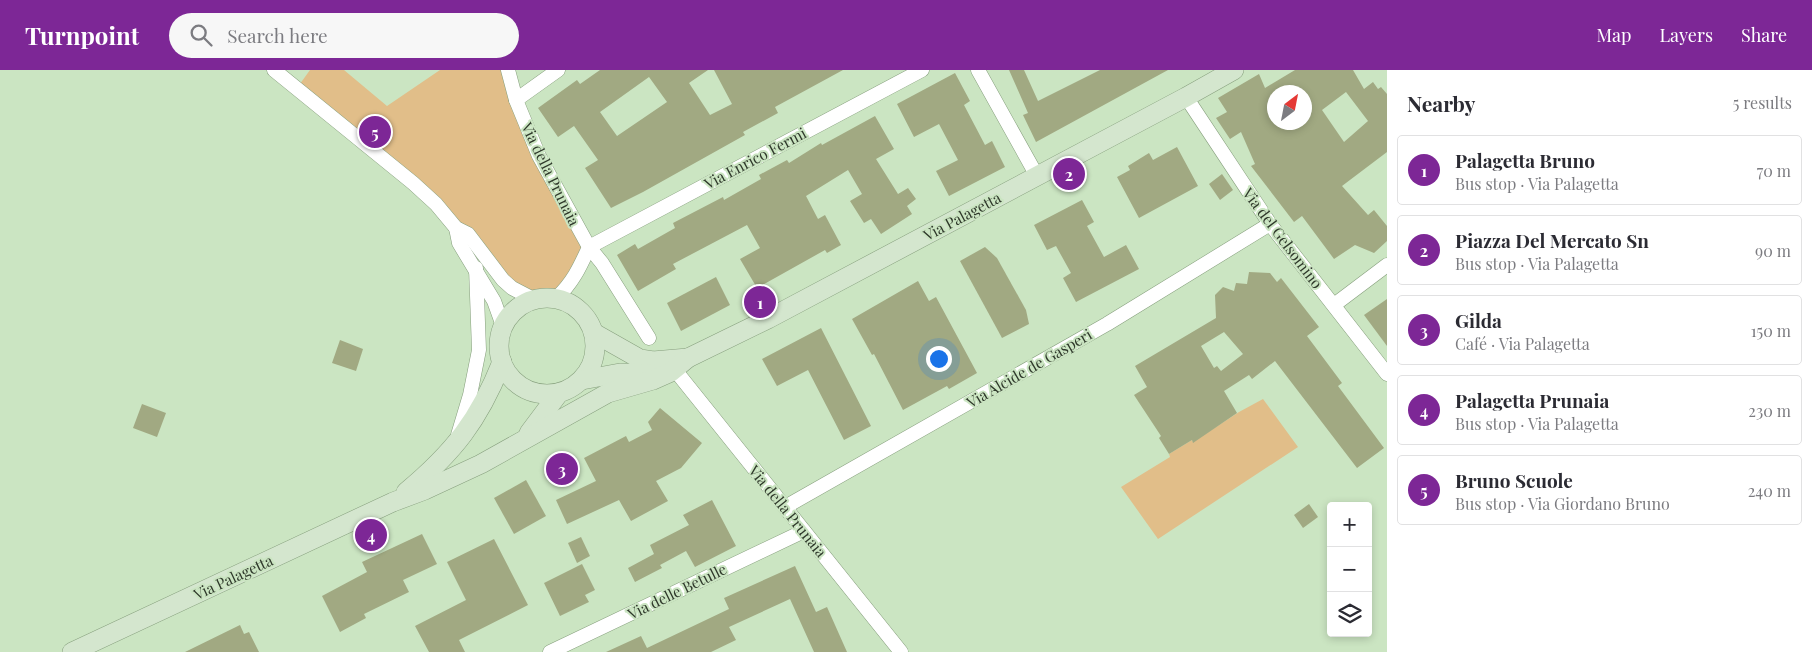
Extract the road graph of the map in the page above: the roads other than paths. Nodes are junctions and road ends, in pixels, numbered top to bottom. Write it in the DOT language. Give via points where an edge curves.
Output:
graph roads {
  1 [pos="274,70"];
  2 [pos="508,70"];
  3 [pos="558,70"];
  4 [pos="922,70"];
  5 [pos="978,70"];
  6 [pos="1234,70"];
  7 [pos="1186,97"];
  8 [pos="516,100"];
  9 [pos="1036,176"];
  10 [pos="1270,224"];
  11 [pos="456,228"];
  12 [pos="589,247"];
  13 [pos="1387,265"];
  14 [pos="476,268"];
  15 [pos="556,298"];
  16 [pos="535,300"];
  17 [pos="1334,305"];
  18 [pos="503,326"];
  19 [pos="594,333"];
  20 [pos="649,338"];
  21 [pos="502,362"];
  22 [pos="676,368"];
  23 [pos="1387,374"];
  24 [pos="582,380"];
  25 [pos="559,393"];
  26 [pos="522,442"];
  27 [pos="455,446"];
  28 [pos="394,502"];
  29 [pos="785,507"];
  30 [pos="804,531"];
  31 [pos="72,652"];
  32 [pos="550,652"];
  33 [pos="901,652"];
  1 -- 11 [label="street" via="413,183"];
  2 -- 8 [label="street, Via della Prunaia"];
  3 -- 8 [label="street"];
  4 -- 12 [label="street, Via Enrico Fermi"];
  5 -- 9 [label="street"];
  6 -- 7 [label="street, Via Palagetta"];
  7 -- 9 [label="street, Via Palagetta"];
  7 -- 10 [label="street, Via del Gelsomino"];
  8 -- 12 [label="street, Via della Prunaia" via="539,156"];
  9 -- 22 [label="street, Via Palagetta"];
  10 -- 17 [label="street, Via del Gelsomino"];
  10 -- 29 [label="street, Via Alcide de Gasperi" via="1108,324"];
  11 -- 14 [label="street" via="459,242"];
  11 -- 16 [label="street" via="468,234 512,288"];
  12 -- 15 [label="street" via="574,278"];
  12 -- 20 [label="street, Via della Prunaia"];
  13 -- 17 [label="street"];
  14 -- 18 [label="street"];
  14 -- 27 [label="street" via="480,350"];
  15 -- 16 [label="street"];
  15 -- 19 [label="street, Via Palagetta" via="582,313"];
  16 -- 18 [label="street" via="516,309"];
  17 -- 23 [label="street, Via del Gelsomino"];
  18 -- 21 [label="street, Via Palagetta" via="499,344"];
  19 -- 22 [label="street, Via Palagetta" via="640,358"];
  19 -- 24 [label="street" via="594,358"];
  21 -- 25 [label="street" via="515,382 524,388 535,393"];
  21 -- 27 [label="street, Via Palagetta" via="492,388"];
  22 -- 24 [label="street, Via Palagetta"];
  22 -- 26 [label="street, Via Palagetta" via="653,380 608,393"];
  22 -- 29 [label="street, Via della Prunaia"];
  24 -- 25 [label="street, Via Palagetta"];
  25 -- 26 [label="street, Via Palagetta"];
  26 -- 28 [label="street, Via Palagetta" via="481,464"];
  27 -- 28 [label="street, Via Palagetta"];
  28 -- 31 [label="street, Via Palagetta"];
  29 -- 30 [label="street, Via della Prunaia"];
  30 -- 32 [label="street, Via delle Betulle"];
  30 -- 33 [label="street, Via della Prunaia"];
}
